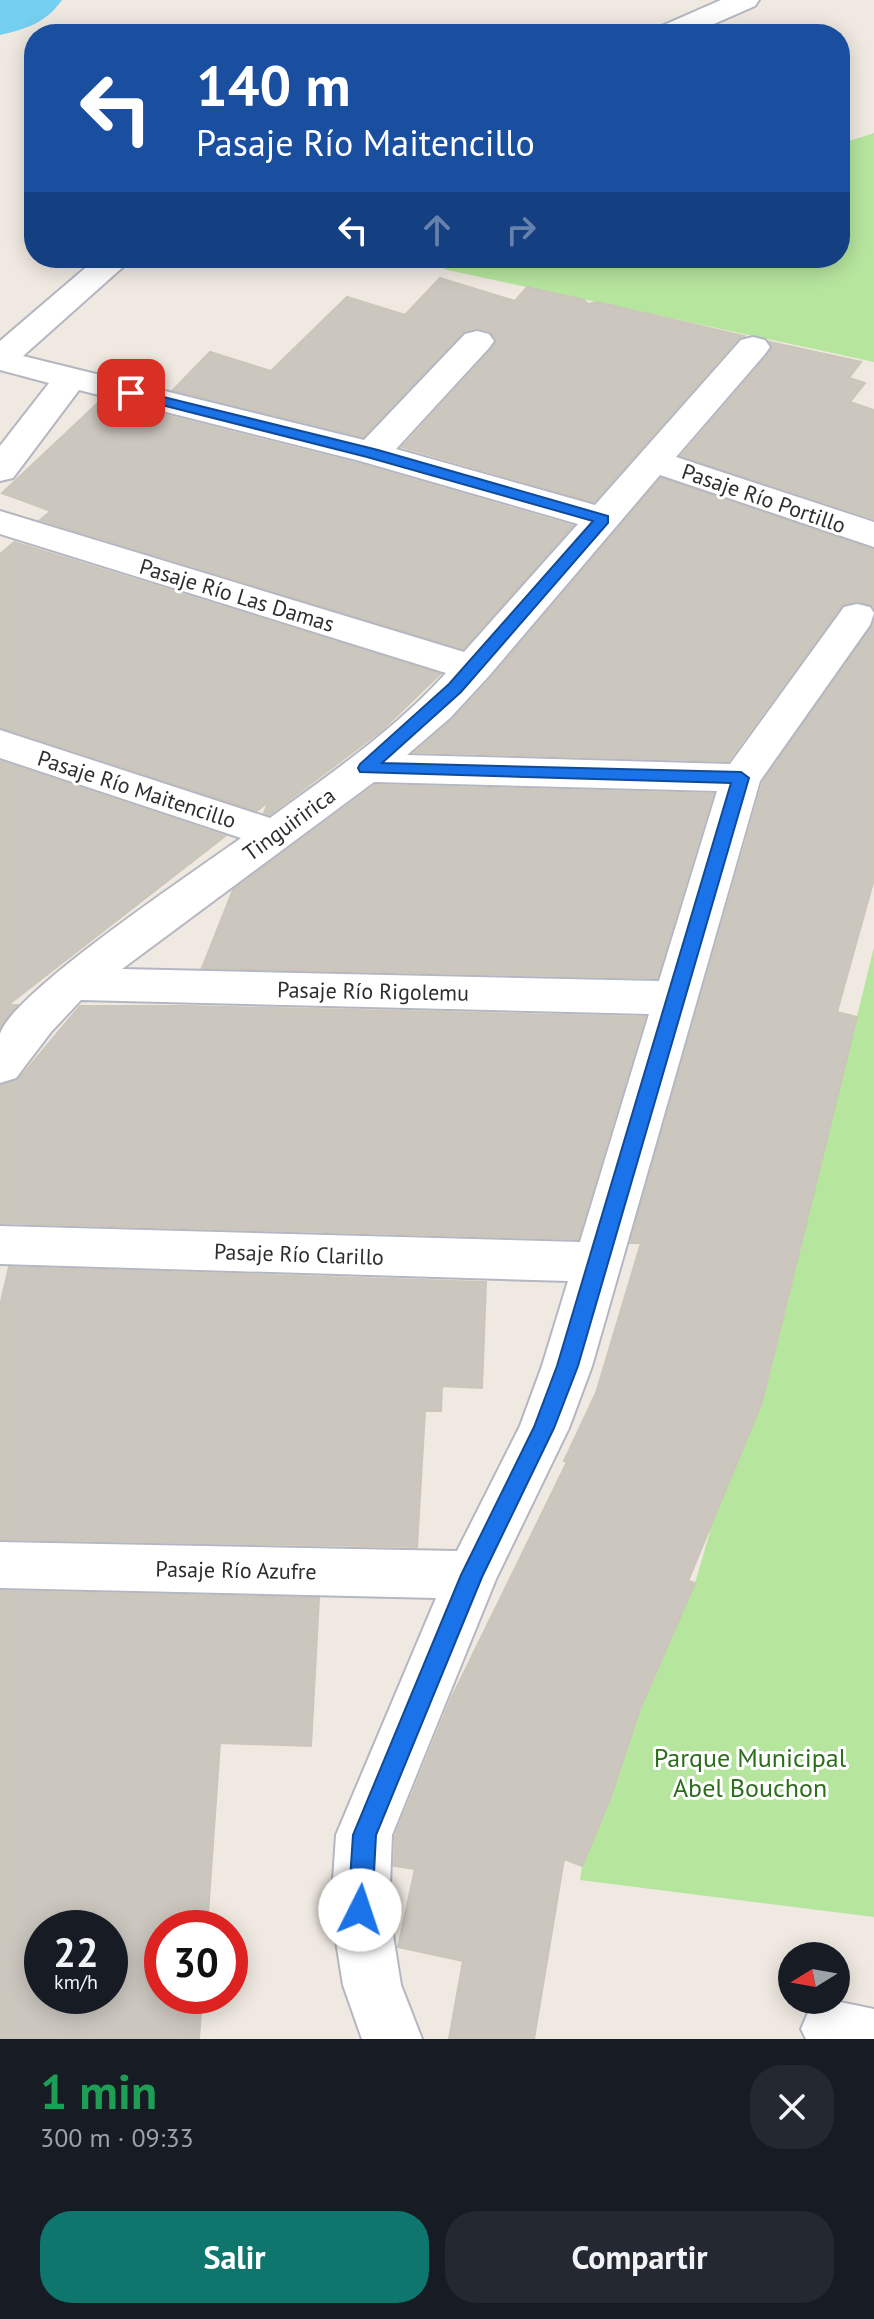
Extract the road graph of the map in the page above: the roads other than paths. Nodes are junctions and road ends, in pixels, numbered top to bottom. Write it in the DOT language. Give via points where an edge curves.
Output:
graph roads {
  1 [pos="745,0"];
  2 [pos="690,24"];
  3 [pos="105,268"];
  4 [pos="477,341"];
  5 [pos="753,347"];
  6 [pos="0,359"];
  7 [pos="71,378"];
  8 [pos="372,453"];
  9 [pos="654,461"];
  10 [pos="0,470"];
  11 [pos="603,519"];
  12 [pos="0,522"];
  13 [pos="874,535"];
  14 [pos="857,616"];
  15 [pos="474,668"];
  16 [pos="0,744"];
  17 [pos="366,768"];
  18 [pos="741,778"];
  19 [pos="274,834"];
  20 [pos="71,984"];
  21 [pos="675,998"];
  22 [pos="18,1014"];
  23 [pos="0,1066"];
  24 [pos="0,1245"];
  25 [pos="597,1262"];
  26 [pos="0,1565"];
  27 [pos="472,1575"];
  28 [pos="392,2039"];
  1 -- 2 [label="street"];
  3 -- 6 [label="street"];
  4 -- 8 [label="street"];
  5 -- 9 [label="street, Tinguiririca"];
  6 -- 7 [label="street"];
  7 -- 8 [label="street"];
  7 -- 10 [label="street"];
  8 -- 11 [label="street"];
  9 -- 11 [label="street, Tinguiririca"];
  9 -- 13 [label="street, Pasaje Río Portillo"];
  11 -- 15 [label="street, Tinguiririca"];
  12 -- 15 [label="street, Pasaje Río Las Damas"];
  14 -- 18 [label="street"];
  15 -- 17 [label="street, Tinguiririca" via="436,709"];
  16 -- 19 [label="street, Pasaje Río Maitencillo"];
  17 -- 18 [label="street"];
  17 -- 19 [label="street, Tinguiririca"];
  18 -- 21 [label="street"];
  19 -- 20 [label="street, Tinguiririca"];
  20 -- 21 [label="street, Pasaje Río Rigolemu"];
  20 -- 22 [label="street, Tinguiririca"];
  21 -- 25 [label="street"];
  22 -- 23 [label="street, Tinguiririca"];
  24 -- 25 [label="street, Pasaje Río Clarillo"];
  25 -- 27 [label="street" via="544,1428"];
  26 -- 27 [label="street, Pasaje Río Azufre"];
  27 -- 28 [label="street" via="364,1835 360,1910 372,1985"];
}
